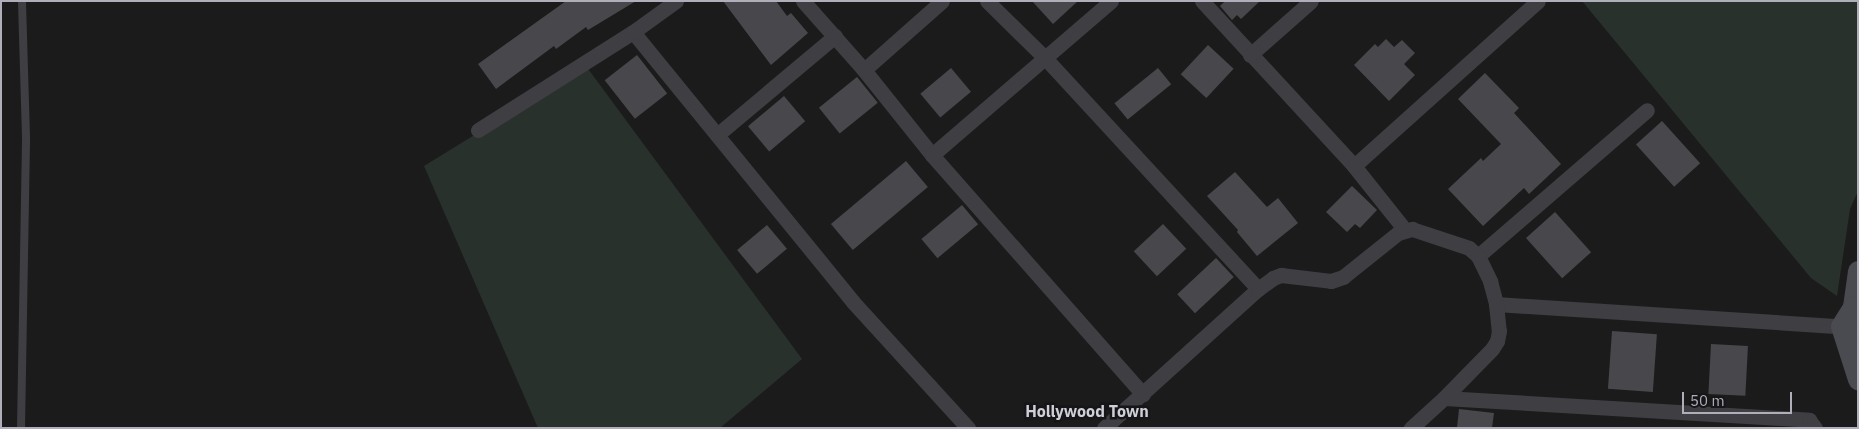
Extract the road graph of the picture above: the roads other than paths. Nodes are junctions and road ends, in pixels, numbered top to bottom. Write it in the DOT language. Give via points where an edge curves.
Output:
graph roads {
  1 [pos="22,1"];
  2 [pos="676,1"];
  3 [pos="803,1"];
  4 [pos="942,1"];
  5 [pos="987,1"];
  6 [pos="1111,1"];
  7 [pos="1202,1"];
  8 [pos="1311,1"];
  9 [pos="1538,1"];
  10 [pos="633,32"];
  11 [pos="835,36"];
  12 [pos="1250,55"];
  13 [pos="1046,59"];
  14 [pos="864,70"];
  15 [pos="1647,110"];
  16 [pos="478,130"];
  17 [pos="717,135"];
  18 [pos="932,155"];
  19 [pos="1354,166"];
  20 [pos="1405,230"];
  21 [pos="1478,256"];
  22 [pos="1858,271"];
  23 [pos="1258,289"];
  24 [pos="1496,304"];
  25 [pos="1852,323"];
  26 [pos="1858,379"];
  27 [pos="1143,394"];
  28 [pos="1444,398"];
  29 [pos="1121,422"];
  30 [pos="1751,423"];
  31 [pos="21,428"];
  32 [pos="968,428"];
  33 [pos="1104,428"];
  34 [pos="1410,428"];
  35 [pos="1815,428"];
  1 -- 31 [label="lane" via="26,137"];
  2 -- 10 [label="street"];
  3 -- 11 [label="street"];
  4 -- 14 [label="street"];
  5 -- 13 [label="street"];
  6 -- 13 [label="street"];
  7 -- 12 [label="street"];
  8 -- 12 [label="street"];
  9 -- 19 [label="street"];
  10 -- 16 [label="street"];
  10 -- 17 [label="street"];
  11 -- 14 [label="street"];
  11 -- 17 [label="street"];
  12 -- 19 [label="street"];
  13 -- 18 [label="street"];
  13 -- 23 [label="street"];
  14 -- 18 [label="street"];
  15 -- 21 [label="street"];
  17 -- 32 [label="street" via="853,302"];
  18 -- 27 [label="street"];
  19 -- 20 [label="street"];
  20 -- 21 [label="street" via="1421,230 1469,248"];
  20 -- 23 [label="street" via="1343,277 1321,281 1281,275"];
  21 -- 24 [label="street"];
  22 -- 25 [label="street"];
  23 -- 27 [label="street"];
  24 -- 25 [label="street"];
  24 -- 28 [label="street" via="1497,341"];
  25 -- 26 [label="street"];
  27 -- 29 [label="street"];
  28 -- 30 [label="street"];
  28 -- 34 [label="street"];
  29 -- 33 [label="street"];
  30 -- 35 [label="street" via="1809,420"];
}
